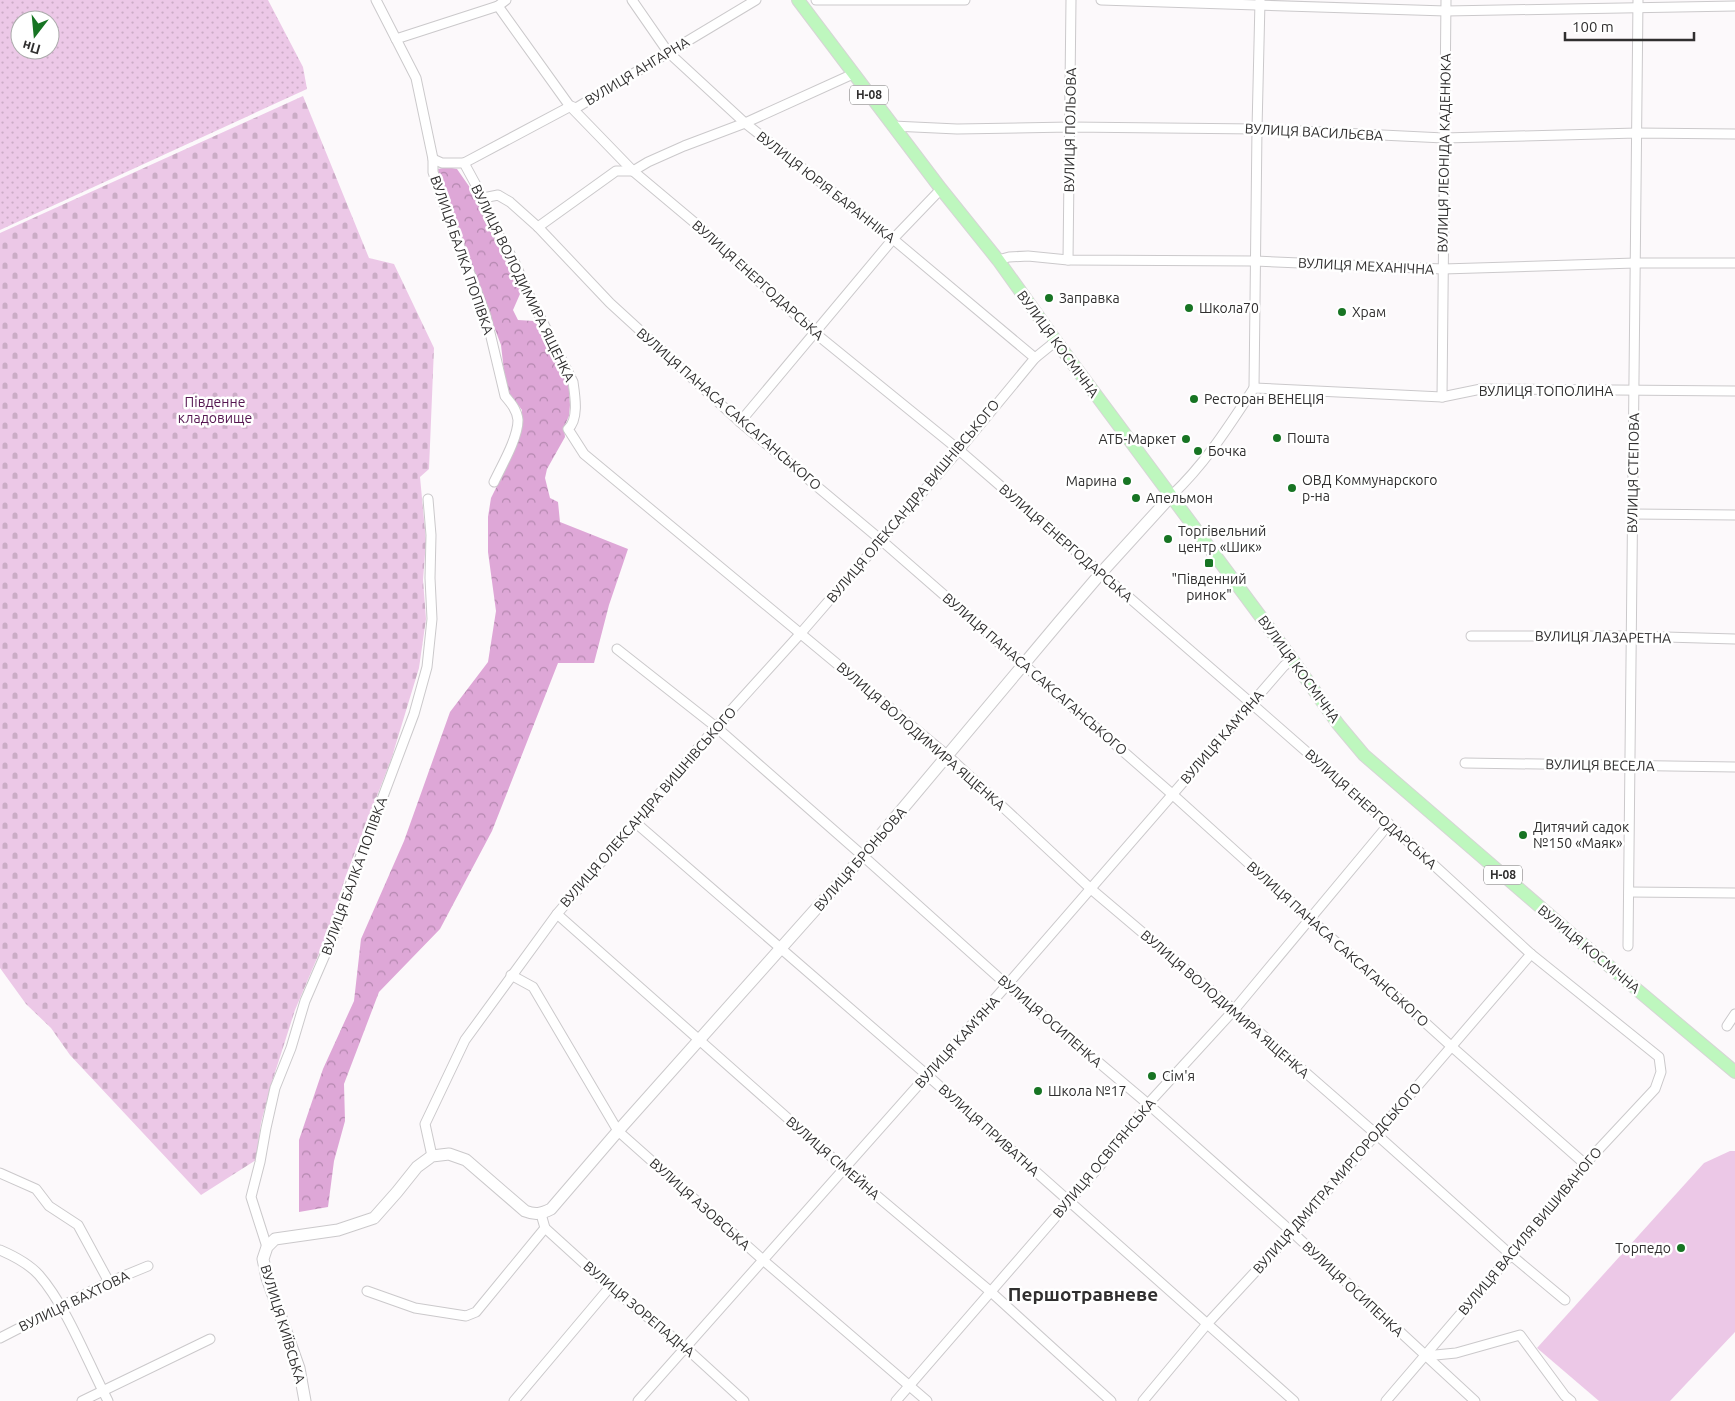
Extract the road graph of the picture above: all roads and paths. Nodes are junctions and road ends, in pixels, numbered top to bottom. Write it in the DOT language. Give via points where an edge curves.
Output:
graph roads {
  1 [pos="376,0"];
  2 [pos="632,0"];
  3 [pos="756,0"];
  4 [pos="798,0"];
  5 [pos="816,0"];
  6 [pos="923,0"];
  7 [pos="965,0"];
  8 [pos="1071,0"];
  9 [pos="1102,0"];
  10 [pos="1446,0"];
  11 [pos="502,3"];
  12 [pos="1260,3"];
  13 [pos="1638,4"];
  14 [pos="1735,6"];
  15 [pos="1446,11"];
  16 [pos="396,39"];
  17 [pos="668,52"];
  18 [pos="853,74"];
  19 [pos="571,106"];
  20 [pos="745,124"];
  21 [pos="893,126"];
  22 [pos="1070,127"];
  23 [pos="1257,128"];
  24 [pos="1637,133"];
  25 [pos="1735,134"];
  26 [pos="1444,138"];
  27 [pos="433,159"];
  28 [pos="464,163"];
  29 [pos="633,171"];
  30 [pos="941,189"];
  31 [pos="483,198"];
  32 [pos="538,227"];
  33 [pos="893,240"];
  34 [pos="998,260"];
  35 [pos="1068,260"];
  36 [pos="1255,261"];
  37 [pos="1635,263"];
  38 [pos="1735,263"];
  39 [pos="1443,269"];
  40 [pos="815,333"];
  41 [pos="1056,341"];
  42 [pos="1036,358"];
  43 [pos="1254,388"];
  44 [pos="1634,390"];
  45 [pos="1735,391"];
  46 [pos="1442,397"];
  47 [pos="740,422"];
  48 [pos="958,450"];
  49 [pos="494,482"];
  50 [pos="1172,496"];
  51 [pos="428,499"];
  52 [pos="1633,514"];
  53 [pos="1735,514"];
  54 [pos="881,540"];
  55 [pos="1101,573"];
  56 [pos="801,633"];
  57 [pos="1471,636"];
  58 [pos="1632,636"];
  59 [pos="1735,639"];
  60 [pos="617,649"];
  61 [pos="1292,658"];
  62 [pos="1024,664"];
  63 [pos="1252,704"];
  64 [pos="716,727"];
  65 [pos="948,756"];
  66 [pos="1465,763"];
  67 [pos="1630,766"];
  68 [pos="1735,767"];
  69 [pos="1172,794"];
  70 [pos="636,823"];
  71 [pos="1389,824"];
  72 [pos="863,856"];
  73 [pos="1091,889"];
  74 [pos="1629,892"];
  75 [pos="1735,893"];
  76 [pos="557,914"];
  77 [pos="1310,919"];
  78 [pos="1628,946"];
  79 [pos="782,949"];
  80 [pos="1531,954"];
  81 [pos="511,975"];
  82 [pos="1007,985"];
  83 [pos="1234,1010"];
  84 [pos="1735,1014"];
  85 [pos="1727,1026"];
  86 [pos="699,1040"];
  87 [pos="1451,1046"];
  88 [pos="1659,1057"];
  89 [pos="1735,1072"];
  90 [pos="927,1075"];
  91 [pos="1148,1104"];
  92 [pos="618,1131"];
  93 [pos="1376,1134"];
  94 [pos="432,1156"];
  95 [pos="1585,1164"];
  96 [pos="845,1169"];
  97 [pos="0,1173"];
  98 [pos="1068,1201"];
  99 [pos="541,1214"];
  100 [pos="545,1228"];
  101 [pos="1292,1232"];
  102 [pos="267,1247"];
  103 [pos="0,1250"];
  104 [pos="1511,1255"];
  105 [pos="763,1260"];
  106 [pos="148,1266"];
  107 [pos="110,1282"];
  108 [pos="610,1287"];
  109 [pos="366,1291"];
  110 [pos="991,1292"];
  111 [pos="1565,1300"];
  112 [pos="61,1307"];
  113 [pos="1207,1324"];
  114 [pos="0,1338"];
  115 [pos="210,1339"];
  116 [pos="686,1348"];
  117 [pos="1425,1356"];
  118 [pos="909,1385"];
  119 [pos="102,1390"];
  120 [pos="82,1401"];
  121 [pos="108,1401"];
  122 [pos="305,1401"];
  123 [pos="514,1401"];
  124 [pos="638,1401"];
  125 [pos="744,1401"];
  126 [pos="896,1401"];
  127 [pos="927,1401"];
  128 [pos="1111,1401"];
  129 [pos="1143,1401"];
  130 [pos="1294,1401"];
  131 [pos="1386,1401"];
  132 [pos="1475,1401"];
  133 [pos="1571,1401"];
  1 -- 16 [label="street, ВУЛИЦЯ БАЛКА ПОПІВКА"];
  2 -- 17 [label="street, ВУЛИЦЯ ЮРІЯ БАРАННІКА"];
  3 -- 17 [label="street, ВУЛИЦЯ АНГАРНА"];
  4 -- 18 [label="main road, ВУЛИЦЯ КОСМІЧНА / Н-08"];
  5 -- 6 [label="street"];
  6 -- 7 [label="street"];
  8 -- 22 [label="street, ВУЛИЦЯ ПОЛЬОВА"];
  9 -- 12 [label="street"];
  10 -- 15 [label="street, ВУЛИЦЯ ЛЕОНІДА КАДЕНЮКА"];
  11 -- 16 [label="street"];
  11 -- 19 [label="street, ВУЛИЦЯ ЕНЕРГОДАРСЬКА"];
  12 -- 15 [label="street"];
  12 -- 23 [label="street"];
  13 -- 14 [label="street"];
  13 -- 15 [label="street"];
  13 -- 24 [label="street, ВУЛИЦЯ СТЕПОВА"];
  15 -- 26 [label="street, ВУЛИЦЯ ЛЕОНІДА КАДЕНЮКА"];
  16 -- 27 [label="street, ВУЛИЦЯ БАЛКА ПОПІВКА" via="416,78"];
  17 -- 19 [label="street, ВУЛИЦЯ АНГАРНА" via="576,108"];
  17 -- 20 [label="street, ВУЛИЦЯ ЮРІЯ БАРАННІКА"];
  18 -- 20 [label="street"];
  18 -- 21 [label="main road, ВУЛИЦЯ КОСМІЧНА / Н-08"];
  19 -- 28 [label="street, ВУЛИЦЯ АНГАРНА"];
  19 -- 29 [label="street, ВУЛИЦЯ ЕНЕРГОДАРСЬКА"];
  20 -- 29 [label="street" via="675,150"];
  20 -- 33 [label="street, ВУЛИЦЯ ЮРІЯ БАРАННІКА"];
  21 -- 22 [label="street, ВУЛИЦЯ ВАСИЛЬЄВА" via="957,129"];
  21 -- 30 [label="main road, ВУЛИЦЯ КОСМІЧНА / Н-08"];
  22 -- 23 [label="street, ВУЛИЦЯ ВАСИЛЬЄВА"];
  22 -- 35 [label="street, ВУЛИЦЯ ПОЛЬОВА"];
  23 -- 26 [label="street, ВУЛИЦЯ ВАСИЛЬЄВА"];
  23 -- 36 [label="street"];
  24 -- 25 [label="street, ВУЛИЦЯ ВАСИЛЬЄВА"];
  24 -- 26 [label="street, ВУЛИЦЯ ВАСИЛЬЄВА"];
  24 -- 37 [label="street, ВУЛИЦЯ СТЕПОВА"];
  26 -- 39 [label="street, ВУЛИЦЯ ЛЕОНІДА КАДЕНЮКА"];
  27 -- 28 [label="street" via="442,163"];
  27 -- 49 [label="street, ВУЛИЦЯ БАЛКА ПОПІВКА" via="433,172 443,202 486,316 505,396 514,406 518,419 515,434"];
  28 -- 31 [label="street, ВУЛИЦЯ ВОЛОДИМИРА ЯЩЕНКА"];
  29 -- 32 [label="street" via="616,171"];
  29 -- 40 [label="street, ВУЛИЦЯ ЕНЕРГОДАРСЬКА" via="701,228"];
  30 -- 33 [label="street"];
  30 -- 34 [label="main road, ВУЛИЦЯ КОСМІЧНА / Н-08"];
  31 -- 32 [label="street, ВУЛИЦЯ ПАНАСА САКСАГАНСЬКОГО" via="498,195"];
  31 -- 56 [label="street, ВУЛИЦЯ ВОЛОДИМИРА ЯЩЕНКА" via="573,382 574,423 568,430 584,454"];
  32 -- 47 [label="street, ВУЛИЦЯ ПАНАСА САКСАГАНСЬКОГО" via="610,303"];
  33 -- 40 [label="street"];
  33 -- 42 [label="street, ВУЛИЦЯ ЮРІЯ БАРАННІКА"];
  34 -- 35 [label="street, ВУЛИЦЯ МЕХАНІЧНА" via="1028,256"];
  34 -- 41 [label="main road, ВУЛИЦЯ КОСМІЧНА / Н-08"];
  35 -- 36 [label="street, ВУЛИЦЯ МЕХАНІЧНА"];
  36 -- 39 [label="street, ВУЛИЦЯ МЕХАНІЧНА"];
  36 -- 43 [label="street"];
  37 -- 38 [label="street, ВУЛИЦЯ МЕХАНІЧНА"];
  37 -- 39 [label="street, ВУЛИЦЯ МЕХАНІЧНА"];
  37 -- 44 [label="street, ВУЛИЦЯ СТЕПОВА"];
  39 -- 46 [label="street, ВУЛИЦЯ ЛЕОНІДА КАДЕНЮКА"];
  40 -- 47 [label="street"];
  40 -- 48 [label="street, ВУЛИЦЯ ЕНЕРГОДАРСЬКА"];
  41 -- 42 [label="street, ВУЛИЦЯ ОЛЕКСАНДРА ВИШНІВСЬКОГО"];
  41 -- 50 [label="main road, ВУЛИЦЯ КОСМІЧНА / Н-08"];
  42 -- 48 [label="street, ВУЛИЦЯ ОЛЕКСАНДРА ВИШНІВСЬКОГО"];
  43 -- 46 [label="street, ВУЛИЦЯ ТОПОЛИНА"];
  43 -- 50 [label="street" via="1201,466"];
  44 -- 45 [label="street, ВУЛИЦЯ ТОПОЛИНА"];
  44 -- 46 [label="street, ВУЛИЦЯ ТОПОЛИНА" via="1481,389"];
  44 -- 52 [label="street, ВУЛИЦЯ СТЕПОВА"];
  47 -- 54 [label="street, ВУЛИЦЯ ПАНАСА САКСАГАНСЬКОГО"];
  48 -- 54 [label="street, ВУЛИЦЯ ОЛЕКСАНДРА ВИШНІВСЬКОГО"];
  48 -- 55 [label="street, ВУЛИЦЯ ЕНЕРГОДАРСЬКА"];
  50 -- 55 [label="street, ВУЛИЦЯ БРОНЬОВА"];
  50 -- 61 [label="main road, ВУЛИЦЯ КОСМІЧНА / Н-08"];
  51 -- 102 [label="street, ВУЛИЦЯ БАЛКА ПОПІВКА" via="432,619 427,667 414,714 352,879 338,927 305,1001 275,1088 251,1197"];
  52 -- 53 [label="street"];
  52 -- 58 [label="street, ВУЛИЦЯ СТЕПОВА"];
  54 -- 56 [label="street, ВУЛИЦЯ ОЛЕКСАНДРА ВИШНІВСЬКОГО"];
  54 -- 62 [label="street, ВУЛИЦЯ ПАНАСА САКСАГАНСЬКОГО"];
  55 -- 62 [label="street, ВУЛИЦЯ БРОНЬОВА"];
  55 -- 63 [label="street, ВУЛИЦЯ ЕНЕРГОДАРСЬКА"];
  56 -- 64 [label="street, ВУЛИЦЯ ОЛЕКСАНДРА ВИШНІВСЬКОГО"];
  56 -- 65 [label="street, ВУЛИЦЯ ВОЛОДИМИРА ЯЩЕНКА"];
  57 -- 58 [label="street, ВУЛИЦЯ ЛАЗАРЕТНА"];
  58 -- 59 [label="street, ВУЛИЦЯ ЛАЗАРЕТНА"];
  58 -- 67 [label="street, ВУЛИЦЯ СТЕПОВА"];
  60 -- 64 [label="street, ВУЛИЦЯ ОСИПЕНКА"];
  61 -- 63 [label="street, ВУЛИЦЯ КАМ’ЯНА"];
  61 -- 89 [label="main road, ВУЛИЦЯ КОСМІЧНА / Н-08" via="1364,755"];
  62 -- 65 [label="street, ВУЛИЦЯ БРОНЬОВА"];
  62 -- 69 [label="street, ВУЛИЦЯ ПАНАСА САКСАГАНСЬКОГО"];
  63 -- 69 [label="street, ВУЛИЦЯ КАМ’ЯНА"];
  63 -- 71 [label="street, ВУЛИЦЯ ЕНЕРГОДАРСЬКА"];
  64 -- 70 [label="street, ВУЛИЦЯ ОЛЕКСАНДРА ВИШНІВСЬКОГО"];
  64 -- 72 [label="street, ВУЛИЦЯ ОСИПЕНКА"];
  65 -- 72 [label="street, ВУЛИЦЯ БРОНЬОВА"];
  65 -- 73 [label="street, ВУЛИЦЯ ВОЛОДИМИРА ЯЩЕНКА"];
  66 -- 67 [label="street, ВУЛИЦЯ ВЕСЕЛА"];
  67 -- 68 [label="street, ВУЛИЦЯ ВЕСЕЛА"];
  67 -- 74 [label="street, ВУЛИЦЯ СТЕПОВА"];
  69 -- 73 [label="street, ВУЛИЦЯ КАМ’ЯНА"];
  69 -- 77 [label="street, ВУЛИЦЯ ПАНАСА САКСАГАНСЬКОГО"];
  70 -- 76 [label="street, ВУЛИЦЯ ОЛЕКСАНДРА ВИШНІВСЬКОГО"];
  70 -- 79 [label="street, ВУЛИЦЯ ПРИВАТНА"];
  71 -- 77 [label="street, ВУЛИЦЯ ОСВІТЯНСЬКА"];
  71 -- 80 [label="street, ВУЛИЦЯ ЕНЕРГОДАРСЬКА"];
  72 -- 79 [label="street, ВУЛИЦЯ БРОНЬОВА"];
  72 -- 82 [label="street, ВУЛИЦЯ ОСИПЕНКА"];
  73 -- 82 [label="street, ВУЛИЦЯ КАМ’ЯНА"];
  73 -- 83 [label="street, ВУЛИЦЯ ВОЛОДИМИРА ЯЩЕНКА"];
  74 -- 75 [label="street"];
  74 -- 78 [label="street, ВУЛИЦЯ СТЕПОВА"];
  76 -- 81 [label="street, ВУЛИЦЯ ОЛЕКСАНДРА ВИШНІВСЬКОГО"];
  76 -- 86 [label="street, ВУЛИЦЯ СІМЕЙНА"];
  77 -- 83 [label="street, ВУЛИЦЯ ОСВІТЯНСЬКА"];
  77 -- 87 [label="street, ВУЛИЦЯ ПАНАСА САКСАГАНСЬКОГО"];
  79 -- 86 [label="street, ВУЛИЦЯ БРОНЬОВА"];
  79 -- 90 [label="street, ВУЛИЦЯ ПРИВАТНА"];
  80 -- 87 [label="street, ВУЛИЦЯ ДМИТРА МИРГОРОДСЬКОГО"];
  80 -- 88 [label="street, ВУЛИЦЯ ЕНЕРГОДАРСЬКА"];
  81 -- 92 [label="street, ВУЛИЦЯ АЗОВСЬКА" via="533,987"];
  81 -- 94 [label="street, ВУЛИЦЯ ОЛЕКСАНДРА ВИШНІВСЬКОГО" via="465,1040 425,1124"];
  82 -- 90 [label="street, ВУЛИЦЯ КАМ’ЯНА"];
  82 -- 91 [label="street, ВУЛИЦЯ ОСИПЕНКА"];
  83 -- 91 [label="street, ВУЛИЦЯ ОСВІТЯНСЬКА"];
  83 -- 93 [label="street, ВУЛИЦЯ ВОЛОДИМИРА ЯЩЕНКА"];
  84 -- 85 [label="street"];
  86 -- 92 [label="street, ВУЛИЦЯ БРОНЬОВА"];
  86 -- 96 [label="street, ВУЛИЦЯ СІМЕЙНА"];
  87 -- 93 [label="street, ВУЛИЦЯ ДМИТРА МИРГОРОДСЬКОГО"];
  87 -- 95 [label="street, ВУЛИЦЯ ПАНАСА САКСАГАНСЬКОГО"];
  88 -- 95 [label="street, ВУЛИЦЯ ВАСИЛЯ ВИШИВАНОГО" via="1661,1072 1655,1089"];
  90 -- 96 [label="street, ВУЛИЦЯ КАМ’ЯНА"];
  90 -- 98 [label="street, ВУЛИЦЯ ПРИВАТНА"];
  91 -- 98 [label="street, ВУЛИЦЯ ОСВІТЯНСЬКА"];
  91 -- 101 [label="street, ВУЛИЦЯ ОСИПЕНКА"];
  92 -- 99 [label="street, ВУЛИЦЯ БРОНЬОВА" via="551,1209"];
  92 -- 105 [label="street, ВУЛИЦЯ АЗОВСЬКА"];
  93 -- 101 [label="street, ВУЛИЦЯ ДМИТРА МИРГОРОДСЬКОГО"];
  93 -- 104 [label="street, ВУЛИЦЯ ВОЛОДИМИРА ЯЩЕНКА"];
  94 -- 99 [label="street" via="448,1154 466,1160 525,1211"];
  94 -- 102 [label="street" via="416,1168 374,1218 338,1230 275,1239"];
  95 -- 104 [label="street, ВУЛИЦЯ ВАСИЛЯ ВИШИВАНОГО"];
  96 -- 105 [label="street, ВУЛИЦЯ КАМ’ЯНА"];
  96 -- 110 [label="street, ВУЛИЦЯ СІМЕЙНА"];
  97 -- 107 [label="street" via="36,1189 49,1206 78,1225"];
  98 -- 110 [label="street, ВУЛИЦЯ ОСВІТЯНСЬКА"];
  98 -- 113 [label="street, ВУЛИЦЯ ПРИВАТНА"];
  99 -- 100 [label="street"];
  100 -- 108 [label="street, ВУЛИЦЯ ЗОРЕПАДНА"];
  100 -- 109 [label="street" via="476,1312 466,1316 415,1308"];
  101 -- 113 [label="street, ВУЛИЦЯ ДМИТРА МИРГОРОДСЬКОГО"];
  101 -- 117 [label="street, ВУЛИЦЯ ОСИПЕНКА"];
  102 -- 122 [label="street, ВУЛИЦЯ КИЇВСЬКА" via="263,1259 267,1278 299,1368"];
  103 -- 112 [label="street" via="39,1275"];
  104 -- 111 [label="street, ВУЛИЦЯ ВОЛОДИМИРА ЯЩЕНКА"];
  104 -- 117 [label="street, ВУЛИЦЯ ВАСИЛЯ ВИШИВАНОГО"];
  105 -- 116 [label="street, ВУЛИЦЯ КАМ’ЯНА"];
  105 -- 118 [label="street, ВУЛИЦЯ АЗОВСЬКА"];
  106 -- 107 [label="street, ВУЛИЦЯ ВАХТОВА"];
  107 -- 112 [label="street, ВУЛИЦЯ ВАХТОВА"];
  108 -- 116 [label="street, ВУЛИЦЯ ЗОРЕПАДНА"];
  108 -- 123 [label="street"];
  110 -- 118 [label="street, ВУЛИЦЯ ОСВІТЯНСЬКА"];
  110 -- 128 [label="street, ВУЛИЦЯ СІМЕЙНА"];
  112 -- 114 [label="street, ВУЛИЦЯ ВАХТОВА"];
  112 -- 119 [label="street"];
  113 -- 129 [label="street, ВУЛИЦЯ ДМИТРА МИРГОРОДСЬКОГО"];
  113 -- 130 [label="street, ВУЛИЦЯ ПРИВАТНА"];
  115 -- 119 [label="street"];
  116 -- 124 [label="street, ВУЛИЦЯ КАМ’ЯНА"];
  116 -- 125 [label="street, ВУЛИЦЯ ЗОРЕПАДНА"];
  117 -- 131 [label="street, ВУЛИЦЯ ВАСИЛЯ ВИШИВАНОГО"];
  117 -- 132 [label="street, ВУЛИЦЯ ОСИПЕНКА"];
  117 -- 133 [label="street" via="1456,1352 1520,1334"];
  118 -- 126 [label="street, ВУЛИЦЯ ОСВІТЯНСЬКА"];
  118 -- 127 [label="street, ВУЛИЦЯ АЗОВСЬКА"];
  119 -- 120 [label="street"];
  119 -- 121 [label="street"];
}
